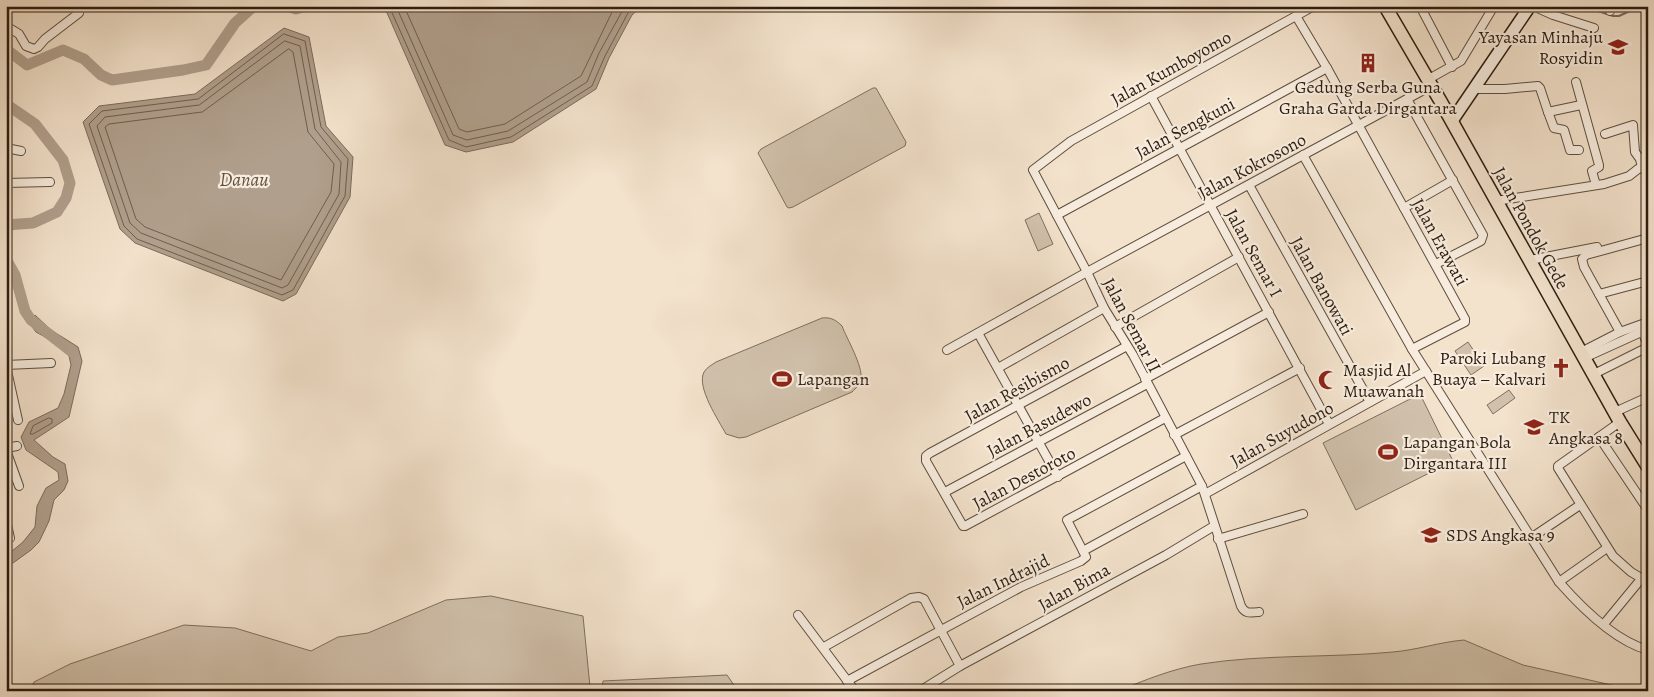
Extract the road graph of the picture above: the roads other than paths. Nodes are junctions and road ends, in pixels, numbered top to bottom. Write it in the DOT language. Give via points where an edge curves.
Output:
graph roads {
  1 [pos="1314,6"];
  2 [pos="1385,6"];
  3 [pos="1420,6"];
  4 [pos="1494,6"];
  5 [pos="1532,6"];
  6 [pos="79,12"];
  7 [pos="1296,16"];
  8 [pos="6,26"];
  9 [pos="1594,28"];
  10 [pos="1452,67"];
  11 [pos="1328,68"];
  12 [pos="1576,82"];
  13 [pos="1429,83"];
  14 [pos="1474,89"];
  15 [pos="1151,96"];
  16 [pos="1407,99"];
  17 [pos="1581,105"];
  18 [pos="1548,112"];
  19 [pos="1451,117"];
  20 [pos="1358,124"];
  21 [pos="1605,134"];
  22 [pos="6,148"];
  23 [pos="1179,149"];
  24 [pos="1579,150"];
  25 [pos="21,151"];
  26 [pos="1303,155"];
  27 [pos="1645,168"];
  28 [pos="1033,170"];
  29 [pos="1453,180"];
  30 [pos="50,182"];
  31 [pos="6,183"];
  32 [pos="1249,185"];
  33 [pos="1596,185"];
  34 [pos="1496,201"];
  35 [pos="1211,205"];
  36 [pos="1404,208"];
  37 [pos="1057,215"];
  38 [pos="1648,238"];
  39 [pos="1597,247"];
  40 [pos="1239,257"];
  41 [pos="1530,260"];
  42 [pos="1436,264"];
  43 [pos="1087,272"];
  44 [pos="1648,281"];
  45 [pos="1599,294"];
  46 [pos="1104,308"];
  47 [pos="1269,312"];
  48 [pos="1648,322"];
  49 [pos="1115,327"];
  50 [pos="1645,330"];
  51 [pos="1620,332"];
  52 [pos="978,333"];
  53 [pos="1127,346"];
  54 [pos="1412,349"];
  55 [pos="947,350"];
  56 [pos="1583,355"];
  57 [pos="51,363"];
  58 [pos="6,365"];
  59 [pos="998,368"];
  60 [pos="1300,368"];
  61 [pos="1426,371"];
  62 [pos="1594,374"];
  63 [pos="1146,382"];
  64 [pos="9,396"];
  65 [pos="1648,397"];
  66 [pos="1370,402"];
  67 [pos="1019,405"];
  68 [pos="1617,417"];
  69 [pos="1165,418"];
  70 [pos="18,420"];
  71 [pos="1329,424"];
  72 [pos="1174,435"];
  73 [pos="1599,437"];
  74 [pos="1040,442"];
  75 [pos="17,446"];
  76 [pos="6,449"];
  77 [pos="1186,456"];
  78 [pos="1646,459"];
  79 [pos="926,461"];
  80 [pos="1058,476"];
  81 [pos="19,486"];
  82 [pos="1203,490"];
  83 [pos="945,492"];
  84 [pos="1580,505"];
  85 [pos="1648,510"];
  86 [pos="1303,514"];
  87 [pos="6,520"];
  88 [pos="1214,526"];
  89 [pos="10,538"];
  90 [pos="1531,538"];
  91 [pos="1218,539"];
  92 [pos="1607,548"];
  93 [pos="1083,551"];
  94 [pos="1644,580"];
  95 [pos="1559,582"];
  96 [pos="1259,612"];
  97 [pos="798,615"];
  98 [pos="1604,624"];
  99 [pos="940,630"];
  100 [pos="824,648"];
  101 [pos="1648,650"];
  102 [pos="960,666"];
  103 [pos="847,681"];
  104 [pos="855,691"];
  105 [pos="920,691"];
  1 -- 7 [label="street, Jalan Kumboyomo"];
  2 -- 13 [label="main road, Jalan Pondok Gede"];
  3 -- 10 [label="street"];
  4 -- 10 [label="street" via="1461,60"];
  5 -- 9 [label="street"];
  5 -- 14 [label="main road"];
  6 -- 8 [label="street" via="34,49 26,46 19,34"];
  7 -- 11 [label="street"];
  7 -- 15 [label="street, Jalan Kumboyomo"];
  10 -- 13 [label="street, Jalan Kokrosono"];
  11 -- 20 [label="street"];
  11 -- 23 [label="street, Jalan Sengkuni"];
  12 -- 17 [label="street"];
  13 -- 16 [label="street, Jalan Kokrosono"];
  13 -- 19 [label="main road, Jalan Pondok Gede"];
  14 -- 18 [label="street" via="1538,86"];
  14 -- 19 [label="main road"];
  15 -- 23 [label="street, Jalan Semar I"];
  15 -- 28 [label="street, Jalan Kumboyomo" via="1071,141"];
  16 -- 20 [label="street, Jalan Kokrosono"];
  16 -- 29 [label="street"];
  17 -- 18 [label="street"];
  17 -- 33 [label="street" via="1599,165 1592,171"];
  18 -- 24 [label="street" via="1554,128 1564,130 1570,150"];
  19 -- 34 [label="main road, Jalan Pondok Gede"];
  20 -- 26 [label="street, Jalan Kokrosono"];
  20 -- 36 [label="street, Jalan Erawati"];
  21 -- 27 [label="street" via="1633,125 1635,152"];
  22 -- 25 [label="street"];
  23 -- 35 [label="street, Jalan Semar I"];
  23 -- 37 [label="street, Jalan Sengkuni"];
  26 -- 32 [label="street, Jalan Kokrosono"];
  26 -- 54 [label="street"];
  27 -- 33 [label="street"];
  28 -- 37 [label="street, Jalan Semar II"];
  29 -- 36 [label="street"];
  29 -- 42 [label="street" via="1483,237"];
  30 -- 31 [label="street"];
  32 -- 35 [label="street, Jalan Kokrosono"];
  32 -- 66 [label="street, Jalan Banowati"];
  33 -- 34 [label="street"];
  34 -- 41 [label="main road, Jalan Pondok Gede"];
  35 -- 40 [label="street, Jalan Semar I"];
  35 -- 43 [label="street, Jalan Kokrosono"];
  36 -- 42 [label="street, Jalan Erawati"];
  37 -- 43 [label="street, Jalan Semar II"];
  38 -- 45 [label="street" via="1584,257 1582,263"];
  39 -- 41 [label="street"];
  40 -- 47 [label="street, Jalan Semar I"];
  40 -- 49 [label="street"];
  41 -- 56 [label="main road, Jalan Pondok Gede"];
  42 -- 54 [label="street, Jalan Erawati" via="1464,314 1465,322"];
  43 -- 46 [label="street, Jalan Semar II"];
  43 -- 52 [label="street, Jalan Kokrosono"];
  44 -- 45 [label="street"];
  45 -- 51 [label="street"];
  46 -- 49 [label="street, Jalan Semar II"];
  46 -- 59 [label="street"];
  47 -- 60 [label="street, Jalan Semar I"];
  47 -- 63 [label="street, Jalan Basudewo"];
  48 -- 51 [label="street"];
  49 -- 53 [label="street, Jalan Semar II"];
  50 -- 56 [label="street"];
  50 -- 62 [label="street" via="1646,348"];
  51 -- 56 [label="street"];
  52 -- 55 [label="street, Jalan Kokrosono"];
  52 -- 59 [label="street"];
  53 -- 63 [label="street, Jalan Semar II"];
  53 -- 67 [label="street, Jalan Resibismo"];
  54 -- 61 [label="street"];
  56 -- 62 [label="main road, Jalan Pondok Gede"];
  57 -- 58 [label="street"];
  58 -- 64 [label="street"];
  59 -- 67 [label="street"];
  60 -- 71 [label="street, Jalan Semar I"];
  60 -- 72 [label="street"];
  61 -- 66 [label="street, Jalan Suyudono"];
  61 -- 90 [label="street"];
  62 -- 68 [label="main road, Jalan Pondok Gede"];
  63 -- 69 [label="street, Jalan Semar II"];
  63 -- 74 [label="street, Jalan Basudewo"];
  64 -- 70 [label="street"];
  65 -- 68 [label="street"];
  66 -- 71 [label="street, Jalan Suyudono"];
  67 -- 74 [label="street"];
  67 -- 79 [label="street, Jalan Resibismo" via="926,456"];
  68 -- 73 [label="street"];
  68 -- 78 [label="main road, Jalan Pondok Gede"];
  69 -- 72 [label="street, Jalan Semar II"];
  69 -- 80 [label="street, Jalan Destoroto"];
  71 -- 82 [label="street, Jalan Suyudono"];
  72 -- 77 [label="street, Jalan Semar II"];
  73 -- 84 [label="street" via="1558,467"];
  73 -- 85 [label="street"];
  74 -- 80 [label="street"];
  74 -- 83 [label="street, Jalan Basudewo"];
  75 -- 76 [label="street"];
  76 -- 81 [label="street"];
  77 -- 82 [label="street, Jalan Semar II"];
  77 -- 93 [label="street" via="1067,520"];
  79 -- 83 [label="street, Jalan Destoroto"];
  80 -- 83 [label="street, Jalan Destoroto" via="965,526"];
  82 -- 88 [label="street"];
  82 -- 93 [label="street, Jalan Indrajid"];
  84 -- 90 [label="street"];
  84 -- 92 [label="street"];
  86 -- 91 [label="street"];
  87 -- 89 [label="street"];
  88 -- 91 [label="street"];
  88 -- 102 [label="street, Jalan Bima"];
  90 -- 95 [label="street"];
  91 -- 96 [label="street" via="1242,609 1248,613"];
  92 -- 94 [label="street" via="1621,564"];
  92 -- 95 [label="street"];
  93 -- 99 [label="street, Jalan Indrajid" via="1086,556 1081,561 1028,584"];
  94 -- 98 [label="street"];
  95 -- 98 [label="street"];
  97 -- 100 [label="street"];
  98 -- 101 [label="street" via="1631,644"];
  99 -- 100 [label="street" via="924,599 919,596"];
  99 -- 102 [label="street"];
  99 -- 103 [label="street"];
  100 -- 103 [label="street"];
  102 -- 105 [label="street, Jalan Bima"];
  103 -- 104 [label="street"];
}
